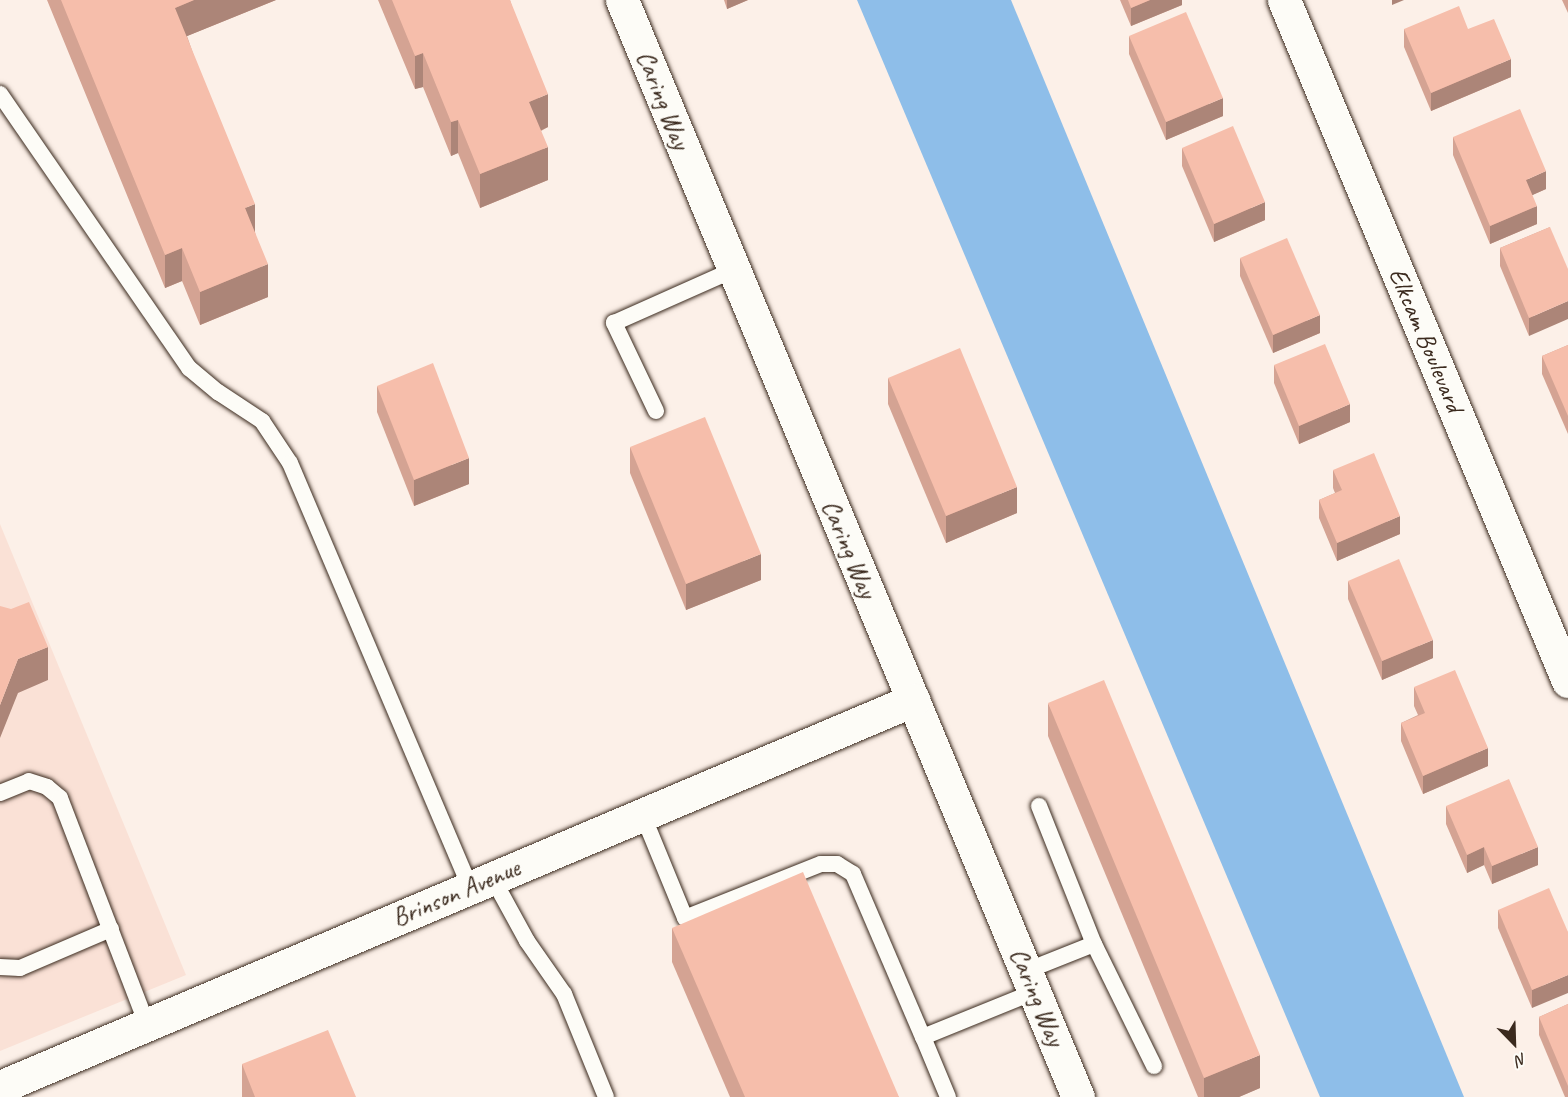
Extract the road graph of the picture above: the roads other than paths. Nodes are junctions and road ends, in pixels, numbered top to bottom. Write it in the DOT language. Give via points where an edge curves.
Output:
graph roads {
  1 [pos="622,0"];
  2 [pos="1284,0"];
  3 [pos="0,94"];
  4 [pos="733,270"];
  5 [pos="656,411"];
  6 [pos="1568,681"];
  7 [pos="913,700"];
  8 [pos="0,793"];
  9 [pos="1040,806"];
  10 [pos="642,813"];
  11 [pos="481,882"];
  12 [pos="111,929"];
  13 [pos="1094,944"];
  14 [pos="0,967"];
  15 [pos="1030,982"];
  16 [pos="147,1024"];
  17 [pos="923,1036"];
  18 [pos="1154,1066"];
  19 [pos="0,1087"];
  20 [pos="606,1097"];
  21 [pos="948,1097"];
  22 [pos="1078,1097"];
  1 -- 4 [label="street, Caring Way"];
  2 -- 6 [label="street, Elkcam Boulevard"];
  3 -- 11 [label="lane" via="189,368 262,421 290,463"];
  4 -- 5 [label="lane" via="614,323"];
  4 -- 7 [label="street, Caring Way"];
  7 -- 10 [label="street, Brinson Avenue"];
  7 -- 15 [label="street, Caring Way"];
  8 -- 12 [label="lane" via="29,781 47,787 60,798"];
  9 -- 13 [label="lane"];
  10 -- 11 [label="street, Brinson Avenue"];
  10 -- 17 [label="lane" via="685,918 821,864 837,864 853,874"];
  11 -- 16 [label="street, Brinson Avenue"];
  11 -- 20 [label="lane" via="564,994"];
  12 -- 14 [label="lane" via="20,968"];
  12 -- 16 [label="lane"];
  13 -- 15 [label="lane"];
  13 -- 18 [label="lane"];
  15 -- 17 [label="lane"];
  15 -- 22 [label="street, Caring Way"];
  16 -- 19 [label="street, Brinson Avenue"];
  17 -- 21 [label="lane"];
}
